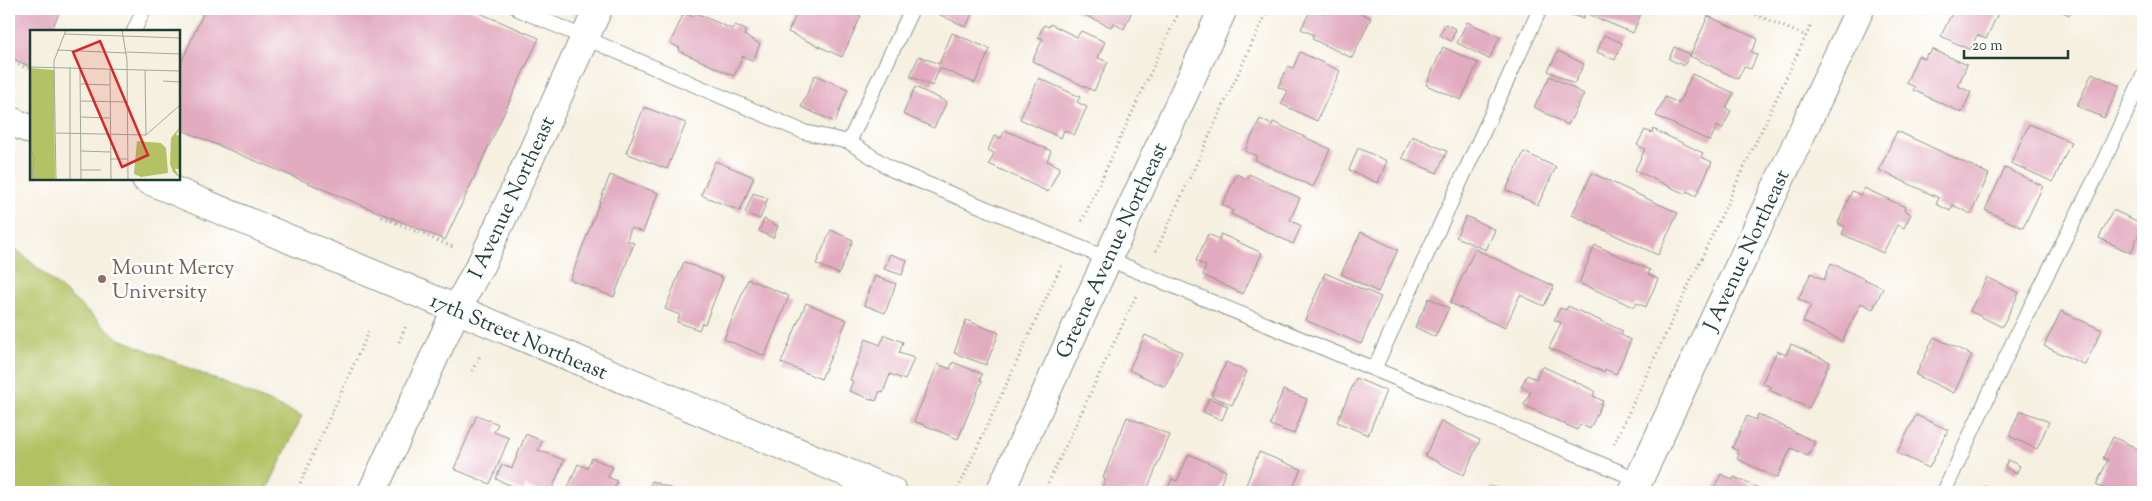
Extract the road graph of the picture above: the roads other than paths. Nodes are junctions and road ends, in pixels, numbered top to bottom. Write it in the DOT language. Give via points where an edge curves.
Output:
graph roads {
  1 [pos="144,9"];
  2 [pos="518,9"];
  3 [pos="598,9"];
  4 [pos="912,9"];
  5 [pos="1223,9"];
  6 [pos="1540,9"];
  7 [pos="1853,11"];
  8 [pos="134,30"];
  9 [pos="585,37"];
  10 [pos="2143,76"];
  11 [pos="9,120"];
  12 [pos="30,130"];
  13 [pos="849,142"];
  14 [pos="148,180"];
  15 [pos="1107,258"];
  16 [pos="456,310"];
  17 [pos="1374,369"];
  18 [pos="1636,486"];
  19 [pos="372,492"];
  20 [pos="893,492"];
  21 [pos="1000,492"];
  22 [pos="1944,492"];
  1 -- 8 [label="lane"];
  2 -- 9 [label="lane"];
  3 -- 9 [label="street, I Avenue Northeast"];
  4 -- 13 [label="lane"];
  5 -- 15 [label="street, Greene Avenue Northeast"];
  6 -- 17 [label="lane"];
  7 -- 18 [label="street, J Avenue Northeast"];
  9 -- 13 [label="lane" via="804,132"];
  9 -- 16 [label="street, I Avenue Northeast" via="483,260"];
  10 -- 22 [label="lane"];
  11 -- 12 [label="street"];
  13 -- 15 [label="lane" via="893,170"];
  14 -- 16 [label="street, 17th Street Northeast"];
  15 -- 17 [label="lane"];
  15 -- 21 [label="street, Greene Avenue Northeast"];
  16 -- 19 [label="street, I Avenue Northeast"];
  16 -- 20 [label="street, 17th Street Northeast"];
  17 -- 18 [label="lane" via="1604,466"];
}
